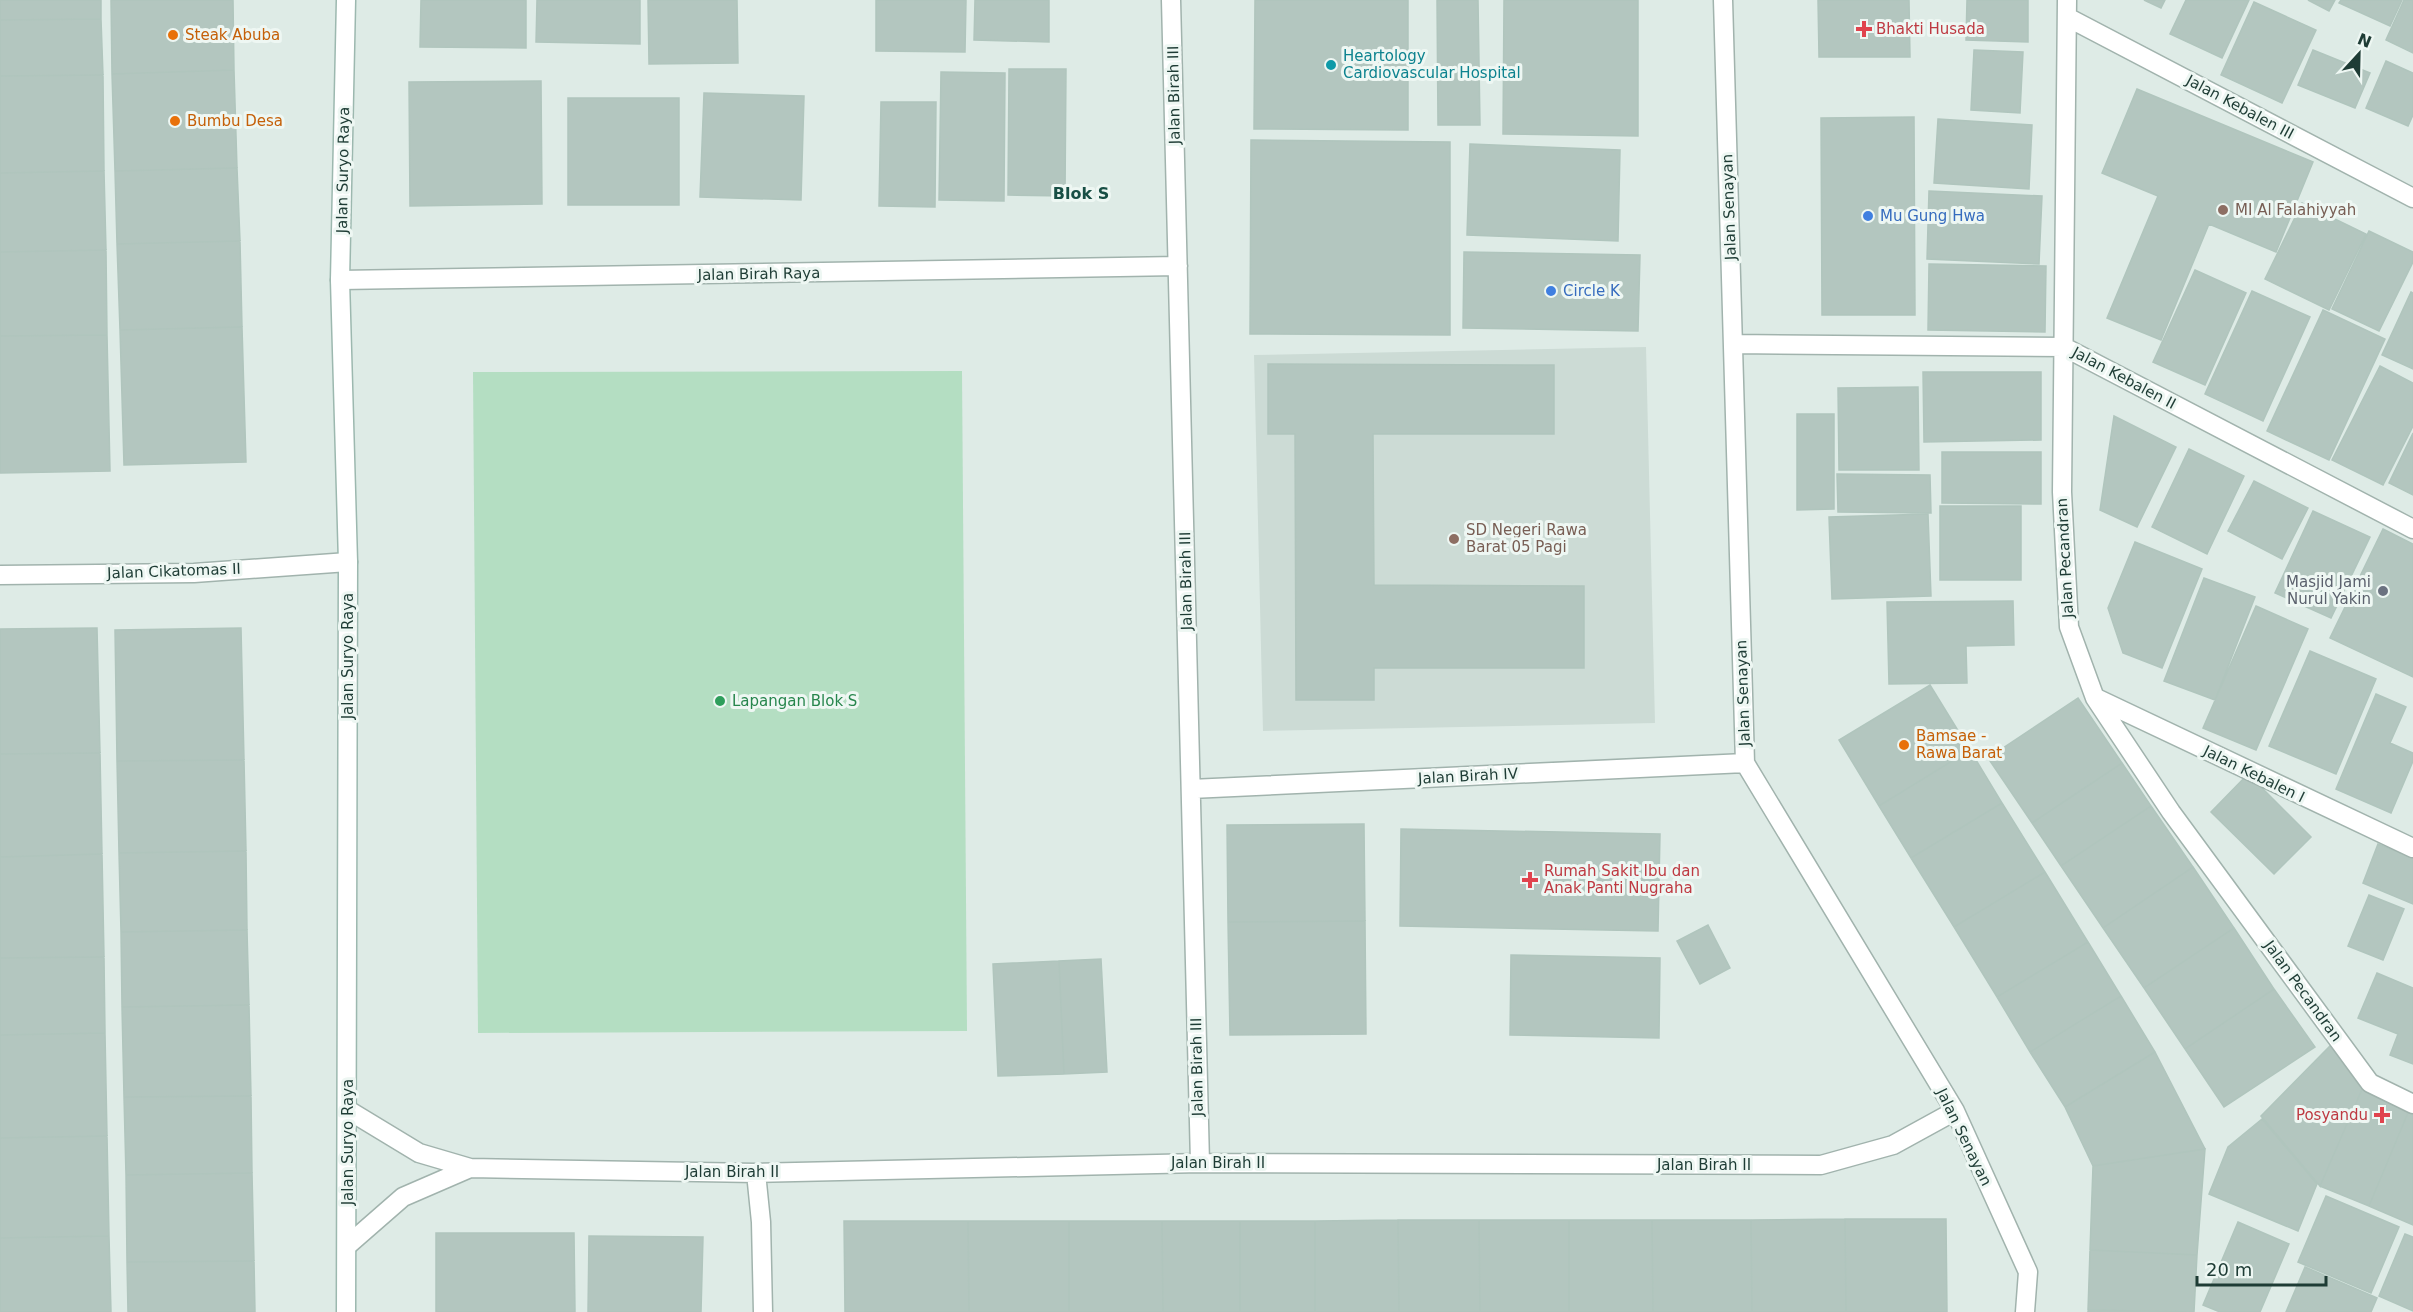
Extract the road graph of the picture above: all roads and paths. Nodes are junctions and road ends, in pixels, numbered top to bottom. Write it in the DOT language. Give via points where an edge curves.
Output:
graph roads {
  1 [pos="346,0"];
  2 [pos="1172,0"];
  3 [pos="1723,0"];
  4 [pos="2067,8"];
  5 [pos="2413,198"];
  6 [pos="1178,266"];
  7 [pos="340,280"];
  8 [pos="1733,344"];
  9 [pos="2064,347"];
  10 [pos="2413,529"];
  11 [pos="348,562"];
  12 [pos="0,574"];
  13 [pos="2095,698"];
  14 [pos="1745,764"];
  15 [pos="1191,789"];
  16 [pos="2413,848"];
  17 [pos="2413,1104"];
  18 [pos="348,1110"];
  19 [pos="1954,1111"];
  20 [pos="1200,1163"];
  21 [pos="470,1168"];
  22 [pos="756,1173"];
  23 [pos="348,1245"];
  24 [pos="346,1312"];
  25 [pos="763,1312"];
  26 [pos="2025,1312"];
  1 -- 7 [label="street, Jalan Suryo Raya"];
  2 -- 6 [label="street, Jalan Birah III"];
  3 -- 8 [label="street, Jalan Senayan"];
  4 -- 5 [label="street, Jalan Kebalen III"];
  4 -- 9 [label="street, Jalan Pecandran"];
  6 -- 7 [label="street, Jalan Birah Raya"];
  6 -- 15 [label="street, Jalan Birah III"];
  7 -- 11 [label="street, Jalan Suryo Raya"];
  8 -- 9 [label="street, Jalan Kebalen II"];
  8 -- 14 [label="street, Jalan Senayan"];
  9 -- 10 [label="street, Jalan Kebalen II"];
  9 -- 13 [label="street, Jalan Pecandran" via="2061,492 2067,612"];
  11 -- 12 [label="street, Jalan Cikatomas II" via="194,573"];
  11 -- 18 [label="street, Jalan Suryo Raya"];
  13 -- 16 [label="street, Jalan Kebalen I"];
  13 -- 17 [label="street, Jalan Pecandran" via="2171,812 2370,1083"];
  14 -- 15 [label="street, Jalan Birah IV"];
  14 -- 19 [label="street, Jalan Senayan"];
  15 -- 20 [label="street, Jalan Birah III"];
  18 -- 21 [label="street, Jalan Birah II" via="419,1153"];
  18 -- 23 [label="street, Jalan Suryo Raya"];
  19 -- 20 [label="street, Jalan Birah II" via="1893,1145 1821,1165"];
  19 -- 26 [label="street, Jalan Senayan" via="2028,1272"];
  20 -- 22 [label="street, Jalan Birah II"];
  21 -- 22 [label="street, Jalan Birah II"];
  21 -- 23 [label="street, Jalan Birah II" via="403,1197"];
  22 -- 25 [label="street"];
  23 -- 24 [label="street, Jalan Suryo Raya"];
}
